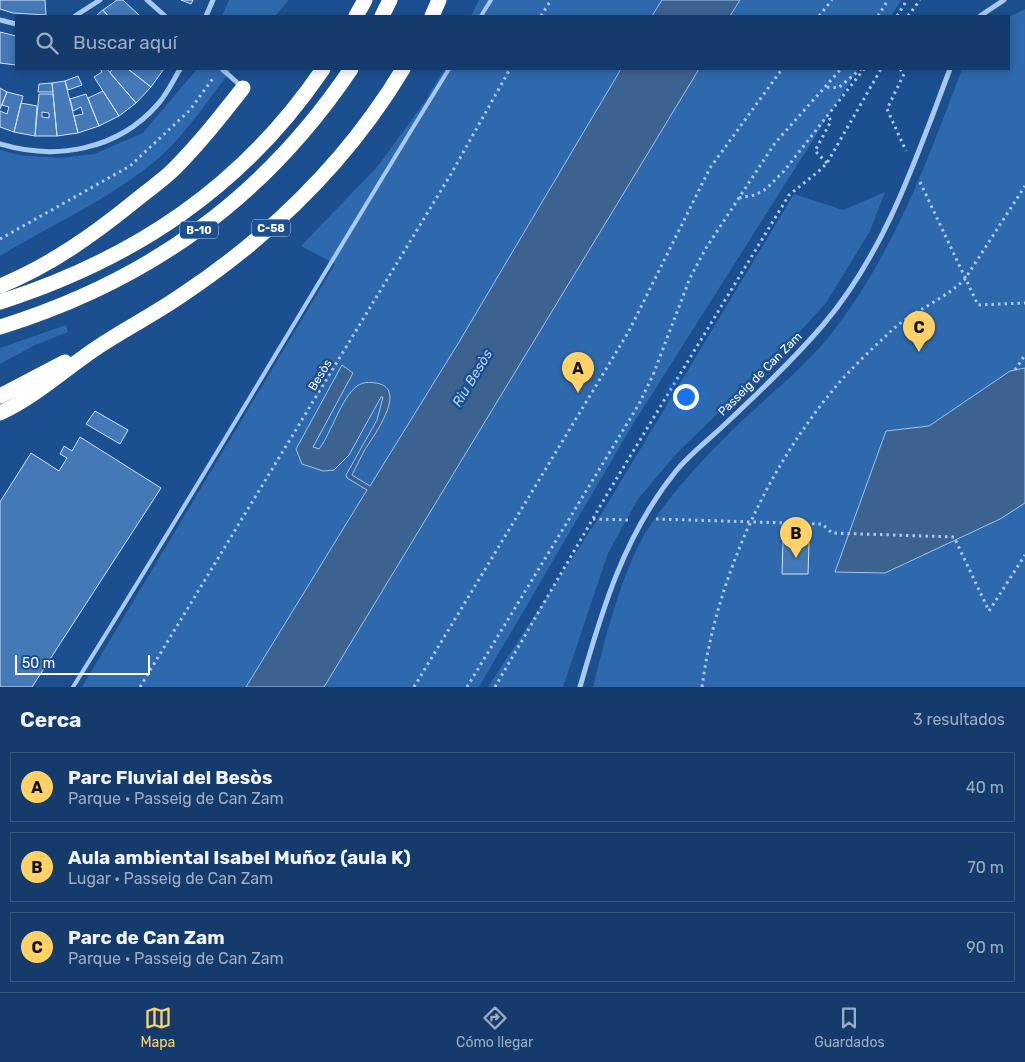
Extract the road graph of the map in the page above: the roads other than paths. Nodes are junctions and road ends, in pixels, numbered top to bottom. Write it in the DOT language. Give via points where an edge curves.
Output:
graph roads {
  1 [pos="100,0"];
  2 [pos="147,0"];
  3 [pos="213,0"];
  4 [pos="365,0"];
  5 [pos="390,0"];
  6 [pos="439,0"];
  7 [pos="492,0"];
  8 [pos="1004,0"];
  9 [pos="77,15"];
  10 [pos="164,15"];
  11 [pos="206,15"];
  12 [pos="357,15"];
  13 [pos="382,15"];
  14 [pos="432,15"];
  15 [pos="482,15"];
  16 [pos="982,15"];
  17 [pos="0,20"];
  18 [pos="15,24"];
  19 [pos="179,70"];
  20 [pos="223,70"];
  21 [pos="322,70"];
  22 [pos="350,70"];
  23 [pos="402,70"];
  24 [pos="448,70"];
  25 [pos="950,70"];
  26 [pos="243,88"];
  27 [pos="0,144"];
  28 [pos="0,286"];
  29 [pos="0,302"];
  30 [pos="0,327"];
  31 [pos="99,346"];
  32 [pos="33,377"];
  33 [pos="0,386"];
  34 [pos="0,396"];
  35 [pos="0,412"];
  36 [pos="73,687"];
  37 [pos="580,687"];
  1 -- 9 [label="street"];
  2 -- 10 [label="street"];
  3 -- 11 [label="street"];
  4 -- 12 [label="highway"];
  5 -- 13 [label="highway"];
  6 -- 14 [label="highway"];
  7 -- 15 [label="lane"];
  8 -- 16 [label="street"];
  17 -- 18 [label="street"];
  19 -- 27 [label="street" via="146,117 108,141 63,152 18,149"];
  20 -- 26 [label="street"];
  21 -- 29 [label="highway" via="303,98 253,154 198,203 102,262"];
  22 -- 30 [label="highway, B-10" via="287,152 211,222 182,243 108,285"];
  23 -- 31 [label="highway, C-58" via="346,150 282,218 211,275"];
  24 -- 36 [label="lane"];
  25 -- 37 [label="street, Passeig de Can Zam" via="894,213 854,282 824,324 677,469 642,519 612,582"];
  26 -- 28 [label="highway" via="172,171 114,218 48,263"];
  31 -- 32 [label="highway, C-58"];
  31 -- 35 [label="highway" via="39,390"];
  32 -- 33 [label="highway"];
  32 -- 34 [label="highway"];
}
